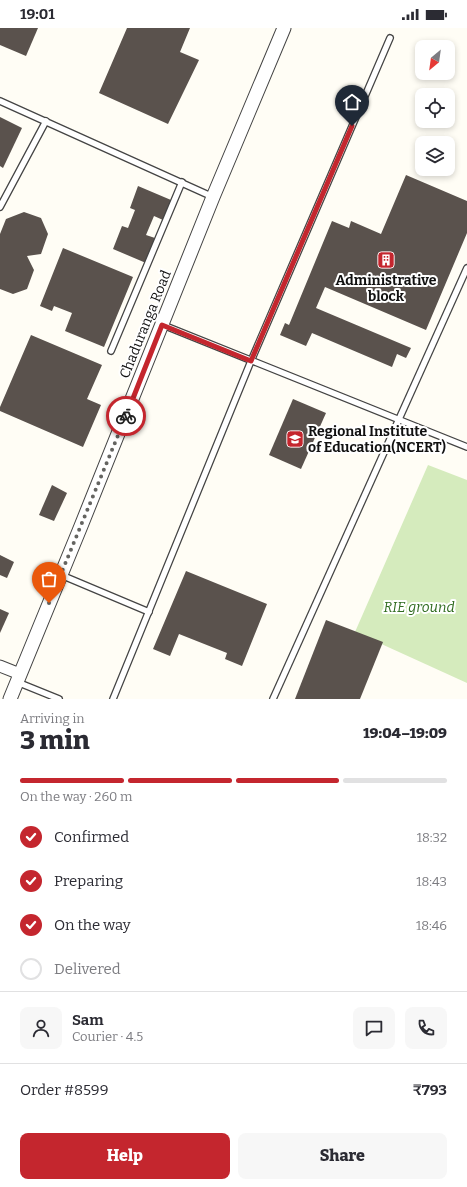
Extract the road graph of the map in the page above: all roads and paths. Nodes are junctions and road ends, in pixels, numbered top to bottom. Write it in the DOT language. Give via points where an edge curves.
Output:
graph roads {
  1 [pos="284,28"];
  2 [pos="390,38"];
  3 [pos="0,101"];
  4 [pos="46,122"];
  5 [pos="182,182"];
  6 [pos="213,197"];
  7 [pos="0,207"];
  8 [pos="467,268"];
  9 [pos="162,325"];
  10 [pos="111,351"];
  11 [pos="251,361"];
  12 [pos="399,420"];
  13 [pos="467,447"];
  14 [pos="61,574"];
  15 [pos="149,612"];
  16 [pos="0,666"];
  17 [pos="18,678"];
  18 [pos="10,699"];
  19 [pos="58,699"];
  20 [pos="113,699"];
  21 [pos="273,699"];
  1 -- 6 [label="street, Chaduranga Road"];
  2 -- 11 [label="lane"];
  3 -- 4 [label="lane"];
  4 -- 5 [label="lane"];
  4 -- 7 [label="lane"];
  5 -- 6 [label="lane"];
  5 -- 10 [label="lane"];
  6 -- 9 [label="street, Chaduranga Road"];
  8 -- 12 [label="lane"];
  9 -- 11 [label="lane"];
  9 -- 14 [label="street, Chaduranga Road"];
  11 -- 12 [label="lane"];
  11 -- 15 [label="lane"];
  12 -- 13 [label="lane"];
  12 -- 21 [label="lane"];
  14 -- 15 [label="lane"];
  14 -- 17 [label="street, Chaduranga Road"];
  15 -- 20 [label="lane"];
  16 -- 17 [label="street"];
  17 -- 18 [label="street, Chaduranga Road"];
  17 -- 19 [label="lane"];
}
